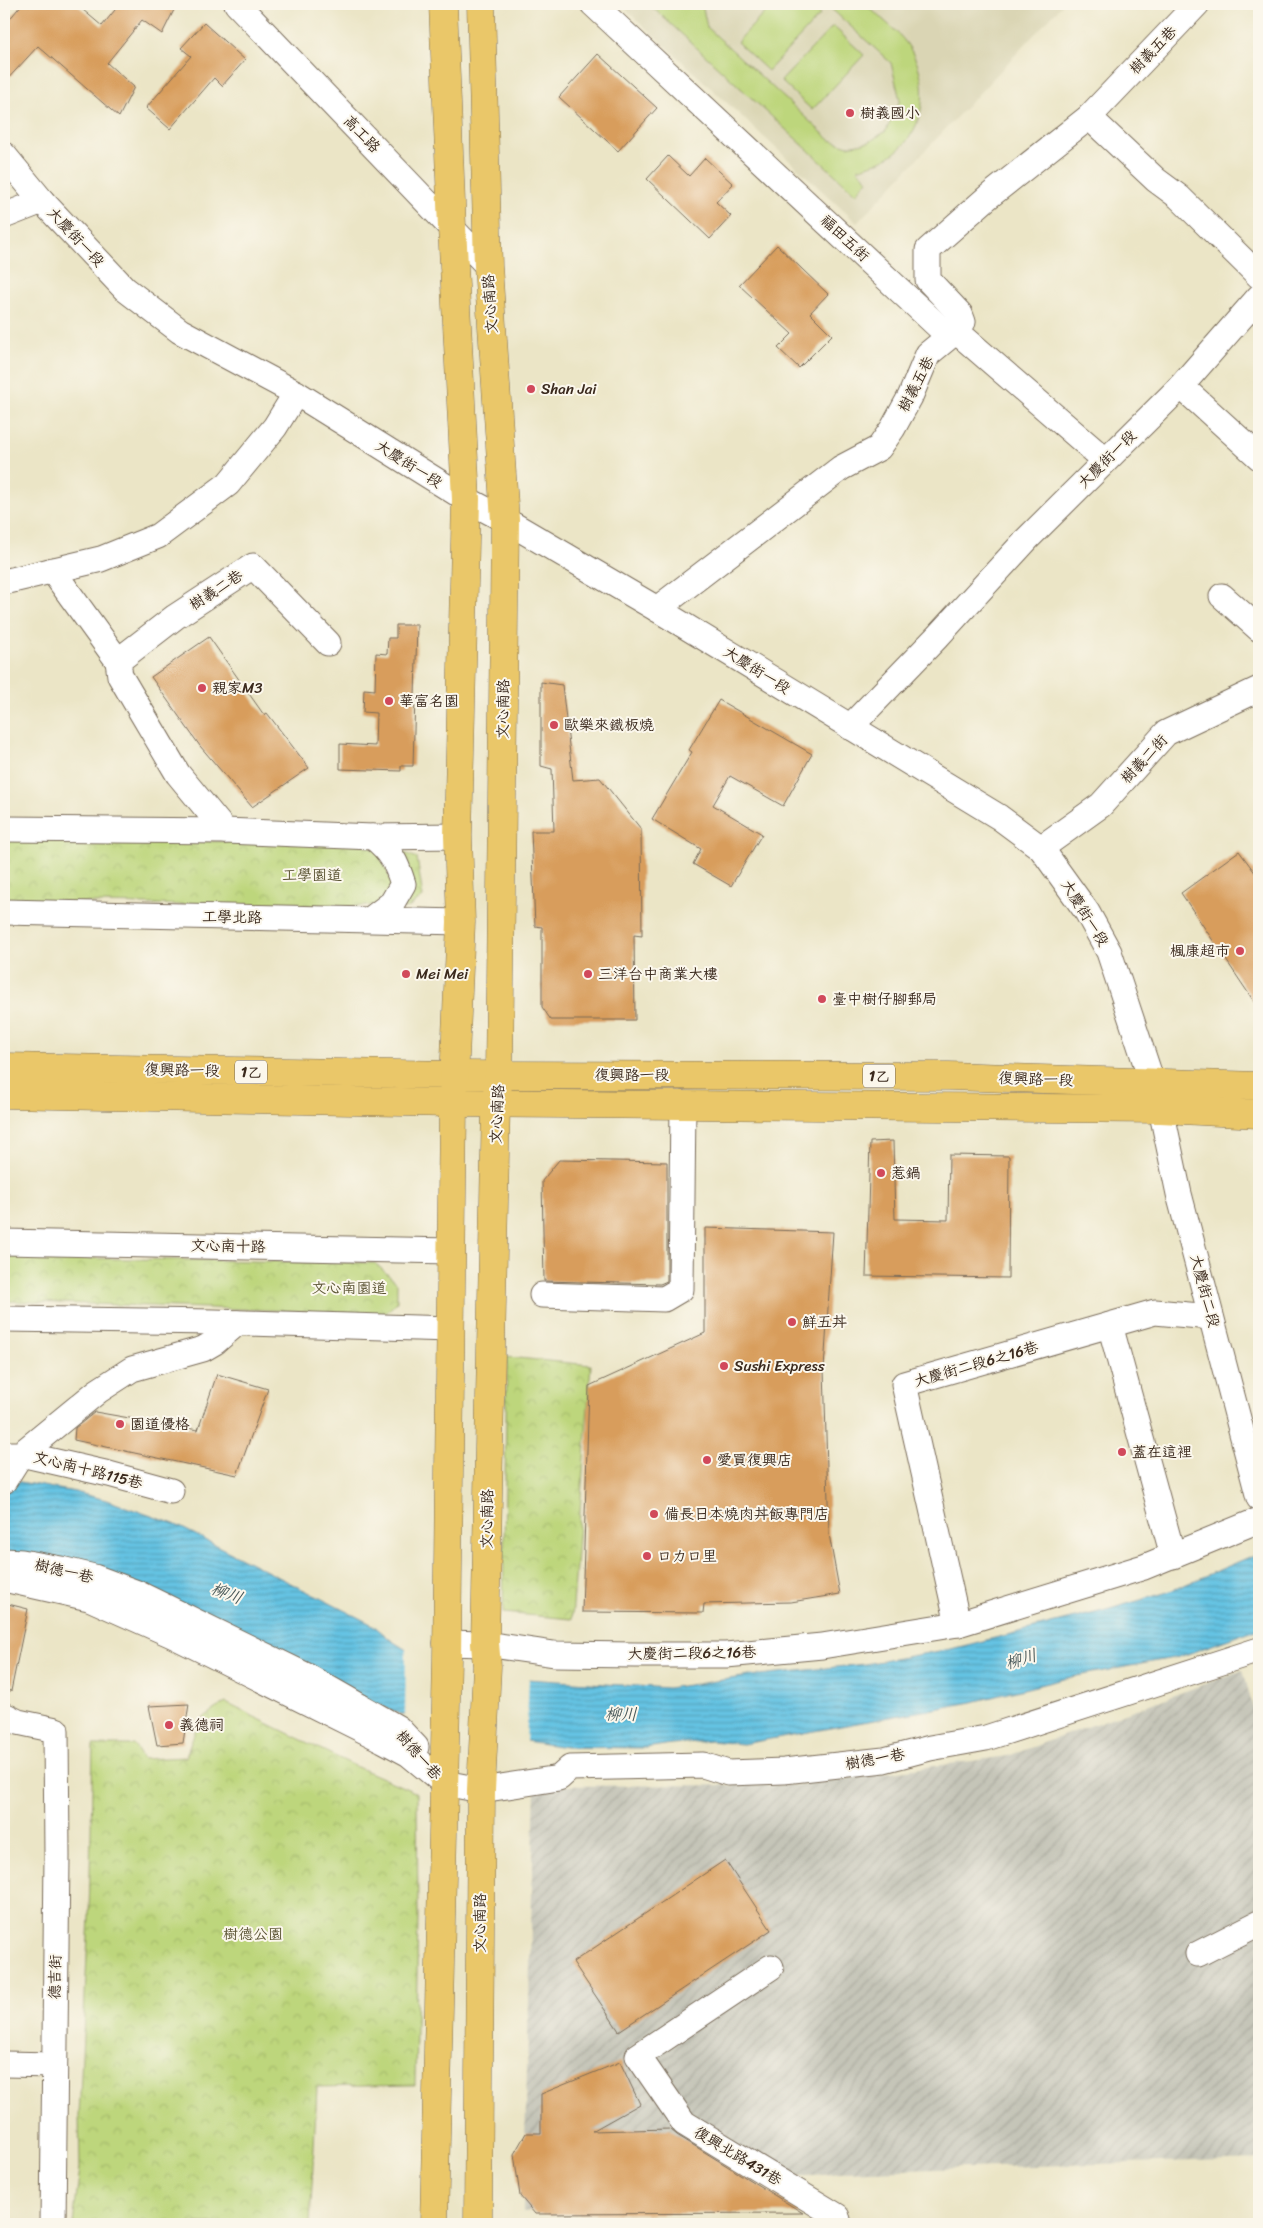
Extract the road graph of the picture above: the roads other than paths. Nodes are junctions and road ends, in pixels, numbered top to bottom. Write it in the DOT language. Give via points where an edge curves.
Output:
graph roads {
  1 [pos="237,4"];
  2 [pos="443,4"];
  3 [pos="481,4"];
  4 [pos="593,4"];
  5 [pos="1197,4"];
  6 [pos="1090,116"];
  7 [pos="4,155"];
  8 [pos="42,200"];
  9 [pos="4,216"];
  10 [pos="452,227"];
  11 [pos="488,266"];
  12 [pos="1259,276"];
  13 [pos="1259,298"];
  14 [pos="956,331"];
  15 [pos="1181,386"];
  16 [pos="296,394"];
  17 [pos="1259,457"];
  18 [pos="1105,460"];
  19 [pos="466,500"];
  20 [pos="505,520"];
  21 [pos="52,570"];
  22 [pos="4,582"];
  23 [pos="1222,596"];
  24 [pos="658,609"];
  25 [pos="1259,629"];
  26 [pos="328,643"];
  27 [pos="118,661"];
  28 [pos="1259,689"];
  29 [pos="850,727"];
  30 [pos="4,829"];
  31 [pos="226,831"];
  32 [pos="458,836"];
  33 [pos="373,837"];
  34 [pos="1041,848"];
  35 [pos="4,912"];
  36 [pos="371,919"];
  37 [pos="461,922"];
  38 [pos="4,1067"];
  39 [pos="499,1075"];
  40 [pos="454,1076"];
  41 [pos="1259,1086"];
  42 [pos="4,1094"];
  43 [pos="1158,1096"];
  44 [pos="453,1103"];
  45 [pos="496,1103"];
  46 [pos="683,1104"];
  47 [pos="1259,1114"];
  48 [pos="4,1242"];
  49 [pos="451,1251"];
  50 [pos="542,1295"];
  51 [pos="1211,1317"];
  52 [pos="4,1319"];
  53 [pos="237,1323"];
  54 [pos="1110,1325"];
  55 [pos="451,1329"];
  56 [pos="10,1465"];
  57 [pos="171,1491"];
  58 [pos="1259,1498"];
  59 [pos="1259,1520"];
  60 [pos="1173,1556"];
  61 [pos="4,1561"];
  62 [pos="4,1579"];
  63 [pos="958,1624"];
  64 [pos="1259,1650"];
  65 [pos="446,1651"];
  66 [pos="486,1655"];
  67 [pos="4,1715"];
  68 [pos="444,1783"];
  69 [pos="481,1790"];
  70 [pos="1259,1923"];
  71 [pos="1198,1954"];
  72 [pos="771,1967"];
  73 [pos="4,2064"];
  74 [pos="54,2066"];
  75 [pos="53,2224"];
  76 [pos="434,2224"];
  77 [pos="478,2224"];
  78 [pos="839,2224"];
  1 -- 10 [label="street, 高工路"];
  2 -- 10 [label="main road"];
  3 -- 11 [label="main road, 文心南路"];
  4 -- 14 [label="street, 福田五街" via="940,328"];
  5 -- 6 [label="street, 樹義五巷"];
  6 -- 12 [label="street"];
  6 -- 14 [label="street, 樹義五巷" via="988,196 928,250 928,280 960,314 963,322"];
  7 -- 8 [label="street, 大慶街一段"];
  8 -- 9 [label="street"];
  8 -- 16 [label="street, 大慶街一段" via="132,295 180,330"];
  10 -- 11 [label="street, 高工路"];
  10 -- 19 [label="main road"];
  11 -- 20 [label="main road, 文心南路"];
  13 -- 15 [label="street, 大慶街一段"];
  14 -- 18 [label="street, 福田五街"];
  14 -- 24 [label="street, 樹義五巷" via="928,354 910,397 879,448 842,468"];
  15 -- 17 [label="street"];
  15 -- 18 [label="street, 大慶街一段"];
  16 -- 19 [label="street, 大慶街一段"];
  16 -- 21 [label="street" via="275,426 228,484 158,536 101,559"];
  18 -- 29 [label="street, 大慶街一段"];
  19 -- 20 [label="street, 大慶街一段"];
  19 -- 32 [label="main road"];
  20 -- 24 [label="street, 大慶街一段"];
  20 -- 39 [label="main road, 文心南路"];
  21 -- 22 [label="street"];
  21 -- 27 [label="street"];
  23 -- 25 [label="street"];
  24 -- 29 [label="street, 大慶街一段"];
  26 -- 27 [label="street, 樹義二巷" via="253,566 175,617"];
  27 -- 31 [label="street" via="120,676 178,774"];
  28 -- 34 [label="street, 樹義二街" via="1166,733 1101,805"];
  29 -- 34 [label="street, 大慶街一段" via="999,817"];
  30 -- 31 [label="street"];
  31 -- 33 [label="street"];
  32 -- 33 [label="street"];
  32 -- 37 [label="main road"];
  33 -- 36 [label="street" via="397,863 403,884 392,903"];
  34 -- 43 [label="street, 大慶街一段" via="1088,912 1110,952"];
  35 -- 36 [label="street, 工學北路"];
  36 -- 37 [label="street, 工學北路"];
  37 -- 40 [label="main road"];
  38 -- 40 [label="main road, 復興路一段 / 1乙"];
  39 -- 40 [label="main road, 復興路一段 / 1乙"];
  39 -- 43 [label="main road, 復興路一段 / 1乙" via="949,1076"];
  39 -- 45 [label="main road, 文心南路"];
  40 -- 44 [label="main road"];
  41 -- 43 [label="main road, 復興路一段 / 1乙"];
  42 -- 44 [label="main road, 復興路一段 / 1乙"];
  43 -- 46 [label="main road, 復興路一段 / 1乙"];
  43 -- 47 [label="main road, 復興路一段 / 1乙"];
  43 -- 51 [label="street, 大慶街二段"];
  44 -- 45 [label="main road, 復興路一段 / 1乙"];
  44 -- 49 [label="main road"];
  45 -- 46 [label="main road, 復興路一段 / 1乙"];
  45 -- 66 [label="main road, 文心南路"];
  46 -- 50 [label="street" via="681,1289 664,1299"];
  48 -- 49 [label="street, 文心南十路"];
  49 -- 55 [label="main road"];
  51 -- 54 [label="street, 大慶街二段6之16巷" via="1155,1312"];
  51 -- 58 [label="street, 大慶街二段"];
  52 -- 53 [label="street"];
  53 -- 55 [label="street"];
  53 -- 56 [label="street, 文心南十路115巷" via="203,1349 132,1369 79,1405"];
  54 -- 60 [label="street"];
  54 -- 63 [label="street, 大慶街二段6之16巷" via="904,1384"];
  55 -- 65 [label="main road"];
  56 -- 57 [label="street, 文心南十路115巷" via="109,1474"];
  59 -- 60 [label="street, 大慶街二段6之16巷"];
  60 -- 63 [label="street, 大慶街二段6之16巷"];
  61 -- 68 [label="street, 樹德一巷" via="32,1563 94,1577 137,1593 307,1676 398,1728 435,1768"];
  62 -- 68 [label="street, 樹德一巷" via="89,1598 172,1635 383,1740 408,1754"];
  63 -- 66 [label="street, 大慶街二段6之16巷" via="822,1646 726,1655"];
  64 -- 69 [label="street, 樹德一巷" via="986,1738 884,1760 784,1771 728,1773 703,1765 570,1768 559,1778"];
  65 -- 66 [label="street, 大慶街二段6之16巷"];
  65 -- 68 [label="main road"];
  66 -- 69 [label="main road, 文心南路"];
  67 -- 74 [label="street, 德吉街" via="18,1722 56,1730"];
  68 -- 69 [label="street, 樹德一巷"];
  68 -- 76 [label="main road"];
  69 -- 77 [label="main road, 文心南路"];
  70 -- 71 [label="street"];
  72 -- 78 [label="street, 復興北路431巷" via="638,2056 684,2123 837,2216"];
  73 -- 74 [label="street"];
  74 -- 75 [label="street, 德吉街"];
}
